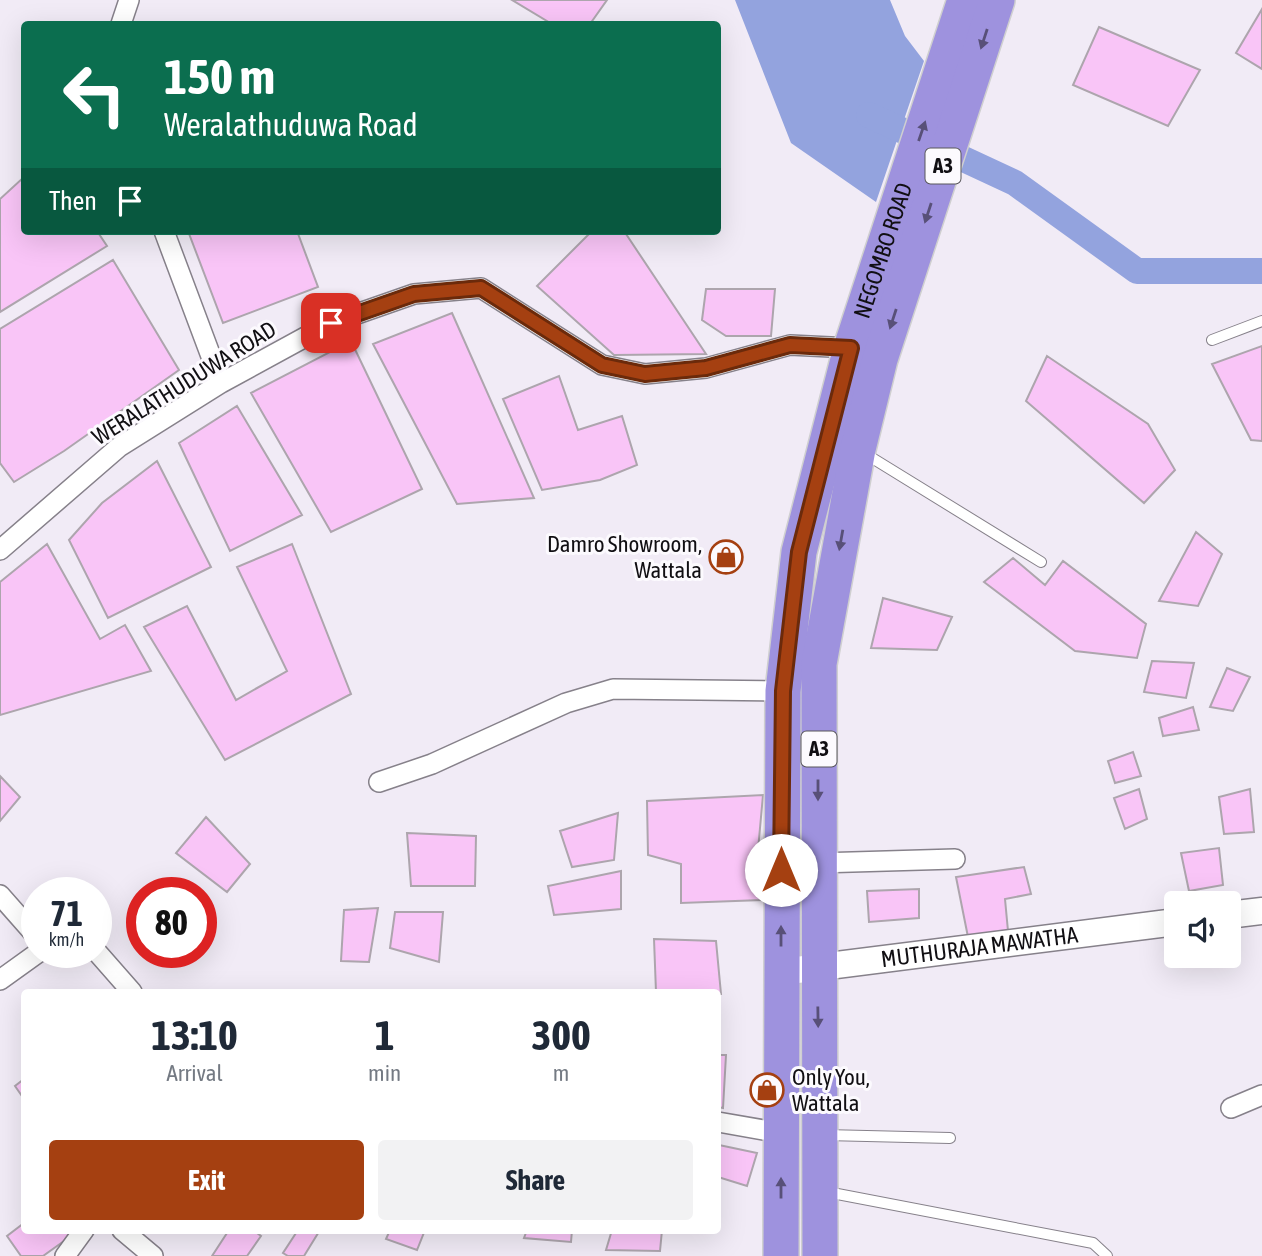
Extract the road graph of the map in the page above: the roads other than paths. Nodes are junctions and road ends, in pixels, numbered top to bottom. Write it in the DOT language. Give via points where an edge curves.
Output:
graph roads {
  1 [pos="129,0"];
  2 [pos="965,0"];
  3 [pos="997,0"];
  4 [pos="122,21"];
  5 [pos="957,75"];
  6 [pos="166,235"];
  7 [pos="899,248"];
  8 [pos="1262,321"];
  9 [pos="1212,340"];
  10 [pos="851,348"];
  11 [pos="221,383"];
  12 [pos="858,449"];
  13 [pos="0,550"];
  14 [pos="1041,562"];
  15 [pos="783,691"];
  16 [pos="379,782"];
  17 [pos="955,859"];
  18 [pos="818,863"];
  19 [pos="0,895"];
  20 [pos="1262,911"];
  21 [pos="1241,913"];
  22 [pos="21,919"];
  23 [pos="1164,924"];
  24 [pos="21,965"];
  25 [pos="111,968"];
  26 [pos="817,969"];
  27 [pos="780,972"];
  28 [pos="0,980"];
  29 [pos="129,989"];
  30 [pos="1262,1096"];
  31 [pos="1231,1108"];
  32 [pos="721,1123"];
  33 [pos="781,1133"];
  34 [pos="821,1135"];
  35 [pos="950,1138"];
  36 [pos="820,1191"];
  37 [pos="81,1234"];
  38 [pos="127,1234"];
  39 [pos="65,1256"];
  40 [pos="153,1256"];
  41 [pos="780,1256"];
  42 [pos="820,1256"];
  43 [pos="1107,1256"];
  1 -- 4 [label="street"];
  2 -- 5 [label="highway, NEGOMBO ROAD / A3"];
  3 -- 5 [label="highway, NEGOMBO ROAD / A3, one-way"];
  5 -- 7 [label="highway, NEGOMBO ROAD / A3"];
  6 -- 11 [label="street"];
  7 -- 10 [label="highway, NEGOMBO ROAD / A3"];
  7 -- 12 [label="highway, NEGOMBO ROAD / A3, one-way" via="880,359"];
  8 -- 9 [label="lane"];
  10 -- 11 [label="street, WERALATHUDUWA ROAD" via="790,345 706,368 645,374 602,365 481,288 449,289 414,294 331,323"];
  10 -- 15 [label="highway, NEGOMBO ROAD / A3" via="799,552"];
  11 -- 13 [label="street, WERALATHUDUWA ROAD" via="119,447"];
  12 -- 14 [label="lane"];
  12 -- 18 [label="highway, NEGOMBO ROAD / A3, one-way" via="819,664"];
  15 -- 16 [label="street" via="613,689"];
  27 -- 15 [label="highway, NEGOMBO ROAD / A3, one-way"];
  17 -- 18 [label="street"];
  18 -- 26 [label="highway, NEGOMBO ROAD / A3"];
  19 -- 22 [label="street"];
  20 -- 21 [label="street"];
  23 -- 26 [label="street, MUTHURAJA MAWATHA"];
  24 -- 28 [label="street"];
  25 -- 29 [label="street"];
  26 -- 27 [label="street, MUTHURAJA MAWATHA"];
  26 -- 34 [label="highway, NEGOMBO ROAD / A3, one-way"];
  27 -- 33 [label="highway, NEGOMBO ROAD / A3"];
  30 -- 31 [label="street"];
  32 -- 33 [label="street"];
  41 -- 33 [label="highway, NEGOMBO ROAD / A3, one-way"];
  34 -- 35 [label="lane"];
  34 -- 36 [label="highway, NEGOMBO ROAD / A3"];
  36 -- 42 [label="highway, NEGOMBO ROAD / A3"];
  36 -- 43 [label="lane" via="1093,1243"];
  37 -- 39 [label="street"];
  38 -- 40 [label="street"];
}
